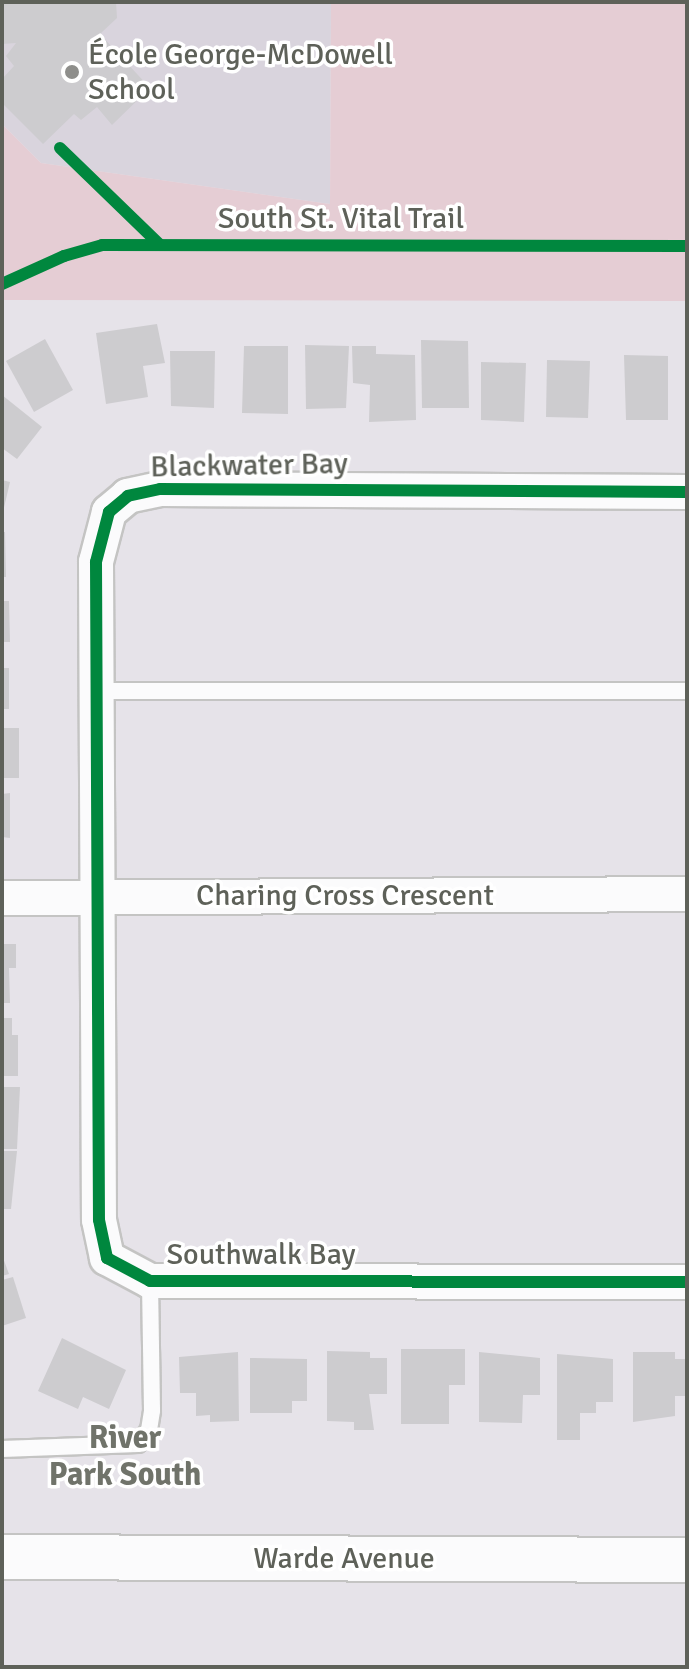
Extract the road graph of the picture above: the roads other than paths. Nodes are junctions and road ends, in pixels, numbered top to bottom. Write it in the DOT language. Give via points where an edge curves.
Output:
graph roads {
  1 [pos="687,492"];
  2 [pos="98,691"];
  3 [pos="687,691"];
  4 [pos="687,894"];
  5 [pos="2,898"];
  6 [pos="99,898"];
  7 [pos="150,1281"];
  8 [pos="687,1282"];
  9 [pos="2,1449"];
  10 [pos="2,1557"];
  11 [pos="687,1560"];
  1 -- 2 [label="street, Blackwater Bay" via="160,489 128,496 109,512 99,535"];
  2 -- 3 [label="lane"];
  2 -- 6 [label="street, Blackwater Bay"];
  4 -- 6 [label="street, Charing Cross Crescent"];
  5 -- 6 [label="street, Charing Cross Crescent"];
  6 -- 7 [label="street, Southwalk Bay" via="100,1243 116,1265"];
  7 -- 8 [label="street, Southwalk Bay"];
  7 -- 9 [label="lane" via="152,1410 149,1430 138,1444"];
  10 -- 11 [label="main road, Warde Avenue"];
}
